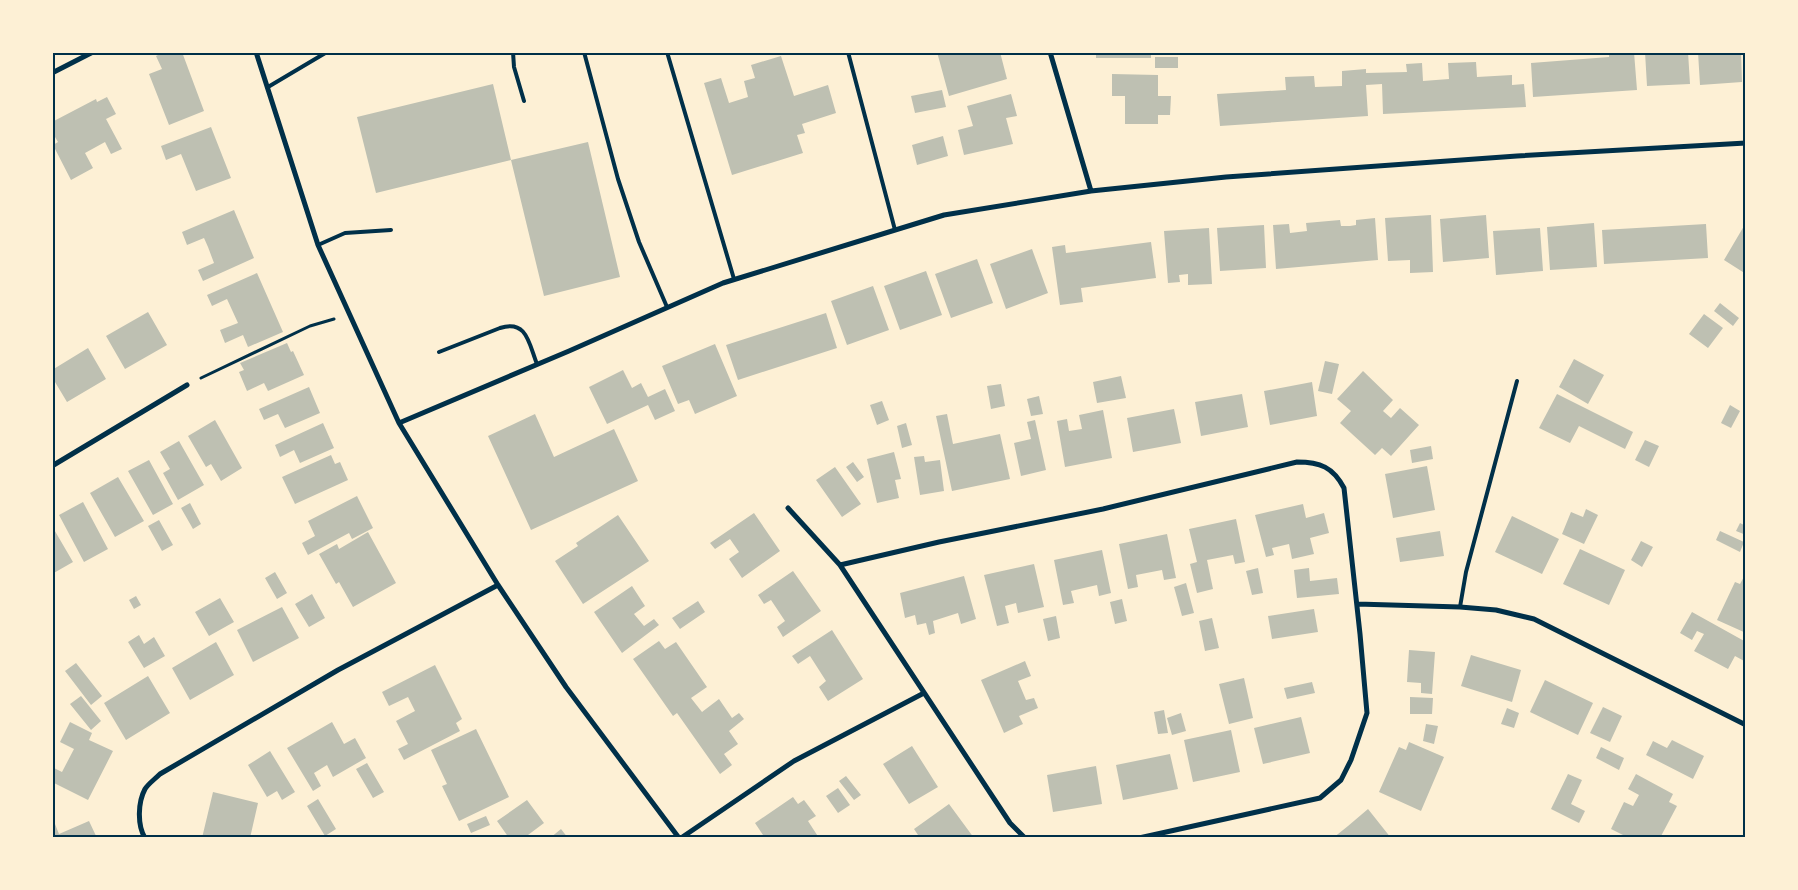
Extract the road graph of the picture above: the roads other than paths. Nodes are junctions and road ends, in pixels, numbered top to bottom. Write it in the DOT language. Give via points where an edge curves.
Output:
graph roads {
  1 [pos="94,52"];
  2 [pos="256,52"];
  3 [pos="327,52"];
  4 [pos="513,52"];
  5 [pos="584,52"];
  6 [pos="667,52"];
  7 [pos="848,52"];
  8 [pos="1050,52"];
  9 [pos="52,73"];
  10 [pos="268,87"];
  11 [pos="524,101"];
  12 [pos="1746,143"];
  13 [pos="1091,191"];
  14 [pos="391,230"];
  15 [pos="895,230"];
  16 [pos="318,245"];
  17 [pos="734,279"];
  18 [pos="667,307"];
  19 [pos="439,352"];
  20 [pos="536,364"];
  21 [pos="1517,381"];
  22 [pos="187,385"];
  23 [pos="398,423"];
  24 [pos="52,466"];
  25 [pos="788,508"];
  26 [pos="840,566"];
  27 [pos="498,586"];
  28 [pos="1357,604"];
  29 [pos="1460,607"];
  30 [pos="924,693"];
  31 [pos="1746,725"];
  32 [pos="145,838"];
  33 [pos="680,838"];
  34 [pos="1025,838"];
  35 [pos="1139,838"];
  1 -- 9 [label="street"];
  2 -- 10 [label="street"];
  3 -- 10 [label="lane"];
  4 -- 11 [label="lane"];
  5 -- 18 [label="lane" via="627,206"];
  6 -- 17 [label="lane"];
  7 -- 15 [label="lane"];
  8 -- 13 [label="street"];
  10 -- 16 [label="street"];
  12 -- 13 [label="street" via="1275,173"];
  13 -- 15 [label="street" via="944,215"];
  14 -- 16 [label="lane" via="345,232"];
  15 -- 17 [label="street"];
  16 -- 23 [label="street"];
  17 -- 18 [label="street"];
  18 -- 20 [label="street"];
  19 -- 20 [label="lane" via="508,325 520,328 524,333"];
  20 -- 23 [label="street"];
  21 -- 29 [label="lane" via="1466,572"];
  22 -- 24 [label="street"];
  23 -- 27 [label="street"];
  25 -- 26 [label="street"];
  26 -- 28 [label="street" via="1103,509 1297,462 1310,462 1337,475 1344,488"];
  26 -- 30 [label="street"];
  27 -- 32 [label="street" via="338,670 160,774 145,789 140,807 141,831"];
  27 -- 33 [label="street" via="566,687"];
  28 -- 29 [label="street"];
  28 -- 35 [label="street" via="1367,713 1341,780 1320,798"];
  29 -- 31 [label="street" via="1496,610 1534,619"];
  30 -- 33 [label="street" via="794,762"];
  30 -- 34 [label="street" via="1010,823"];
}
